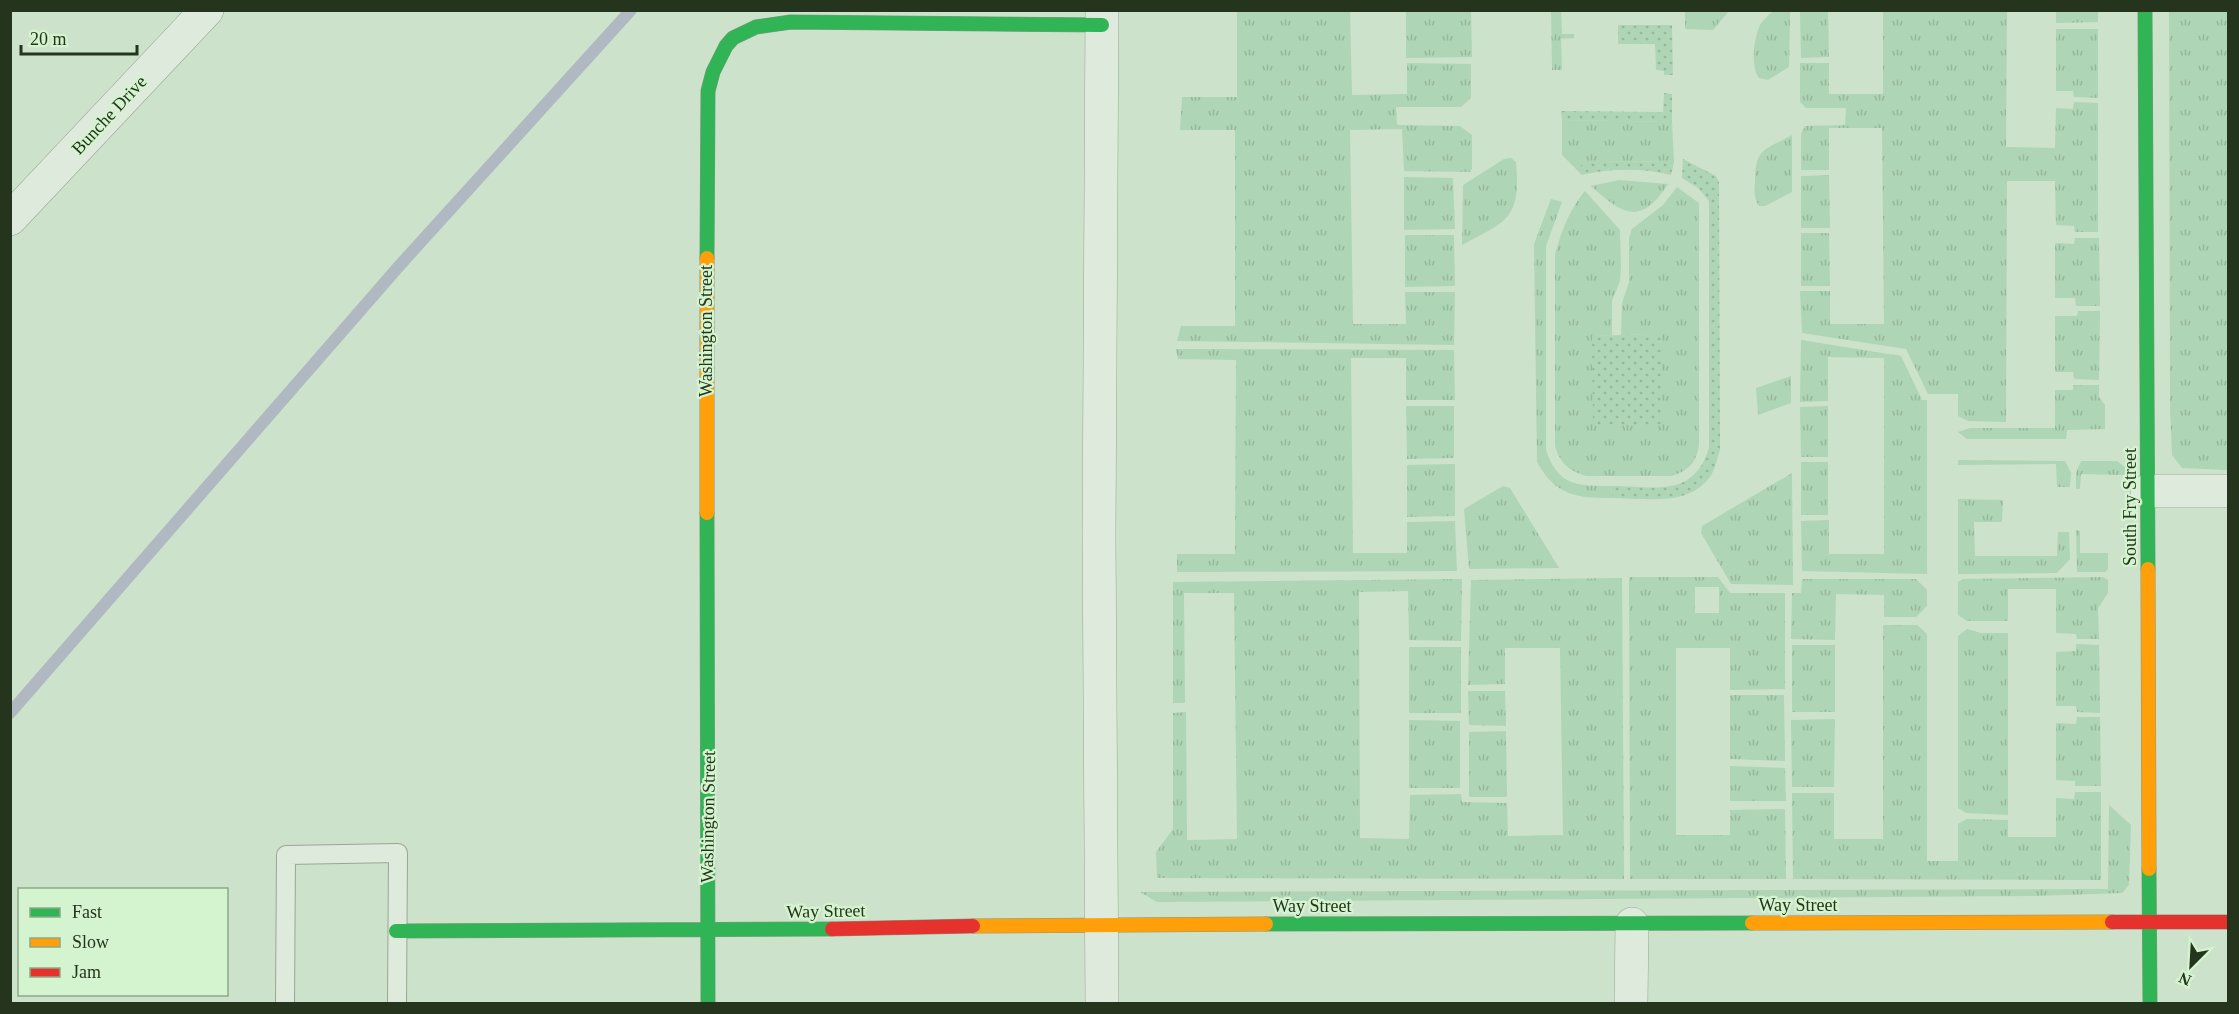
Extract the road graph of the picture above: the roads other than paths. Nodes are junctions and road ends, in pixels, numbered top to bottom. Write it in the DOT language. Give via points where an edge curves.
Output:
graph roads {
  1 [pos="207,10"];
  2 [pos="2145,10"];
  3 [pos="1102,17"];
  4 [pos="10,219"];
  5 [pos="2147,491"];
  6 [pos="2229,491"];
  7 [pos="2150,922"];
  8 [pos="2229,922"];
  9 [pos="1103,924"];
  10 [pos="1632,924"];
  11 [pos="396,931"];
  12 [pos="706,931"];
  13 [pos="285,1004"];
  14 [pos="397,1004"];
  15 [pos="708,1004"];
  16 [pos="1102,1004"];
  17 [pos="1631,1004"];
  18 [pos="2151,1004"];
  1 -- 4 [label="street, Bunche Drive"];
  2 -- 5 [label="street, South Fry Street"];
  3 -- 9 [label="street, Washington Street" via="1099,535"];
  3 -- 12 [label="street, Washington Street" via="761,25 740,32 727,42 715,63 708,92"];
  5 -- 6 [label="street"];
  5 -- 7 [label="street, South Fry Street"];
  7 -- 8 [label="street, Way Street"];
  7 -- 10 [label="street, Way Street"];
  7 -- 18 [label="street, South Fry Street"];
  9 -- 10 [label="street, Way Street"];
  9 -- 12 [label="street, Way Street"];
  9 -- 16 [label="street, Washington Street"];
  10 -- 17 [label="street"];
  11 -- 12 [label="street, Way Street"];
  11 -- 13 [label="lane" via="398,853 286,855"];
  11 -- 14 [label="lane"];
  12 -- 15 [label="street, Washington Street"];
}
